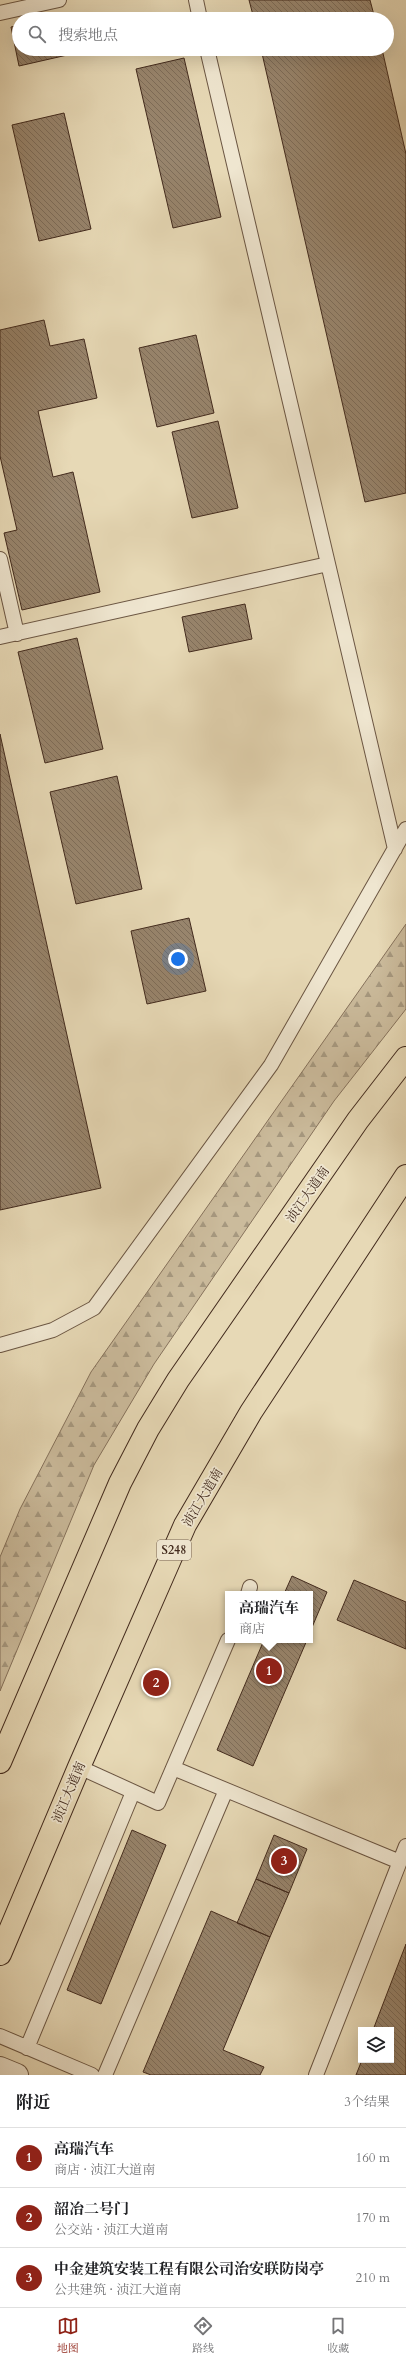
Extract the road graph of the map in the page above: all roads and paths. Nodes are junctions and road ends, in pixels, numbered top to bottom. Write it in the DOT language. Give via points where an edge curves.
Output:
graph roads {
  1 [pos="59,0"];
  2 [pos="196,0"];
  3 [pos="199,12"];
  4 [pos="0,13"];
  5 [pos="209,56"];
  6 [pos="0,559"];
  7 [pos="328,564"];
  8 [pos="17,634"];
  9 [pos="0,637"];
  10 [pos="406,830"];
  11 [pos="395,849"];
  12 [pos="406,1058"];
  13 [pos="406,1176"];
  14 [pos="0,1345"];
  15 [pos="227,1643"];
  16 [pos="0,1762"];
  17 [pos="79,1767"];
  18 [pos="173,1768"];
  19 [pos="226,1790"];
  20 [pos="133,1792"];
  21 [pos="406,1846"];
  22 [pos="400,1862"];
  23 [pos="0,1954"];
  24 [pos="0,2036"];
  25 [pos="27,2048"];
  26 [pos="0,2068"];
  27 [pos="17,2075"];
  28 [pos="92,2075"];
  29 [pos="105,2075"];
  30 [pos="316,2075"];
  1 -- 4 [label="lane"];
  2 -- 3 [label="lane"];
  5 -- 7 [label="lane"];
  6 -- 8 [label="lane"];
  7 -- 8 [label="lane"];
  7 -- 11 [label="lane"];
  8 -- 9 [label="lane"];
  10 -- 11 [label="lane"];
  11 -- 14 [label="lane" via="271,1065 94,1308 53,1330"];
  12 -- 16 [label="main road, 浈江大道南" via="358,1120 178,1380 148,1429 120,1484"];
  13 -- 17 [label="main road, 浈江大道南 / S248" via="251,1412 185,1525"];
  15 -- 18 [label="lane"];
  17 -- 20 [label="lane"];
  17 -- 23 [label="main road, 浈江大道南 / S248"];
  18 -- 19 [label="lane"];
  18 -- 20 [label="lane" via="158,1803"];
  19 -- 22 [label="lane"];
  19 -- 29 [label="lane"];
  20 -- 25 [label="lane"];
  21 -- 22 [label="lane"];
  22 -- 30 [label="lane"];
  24 -- 25 [label="lane"];
  25 -- 28 [label="lane"];
  26 -- 27 [label="street"];
}
